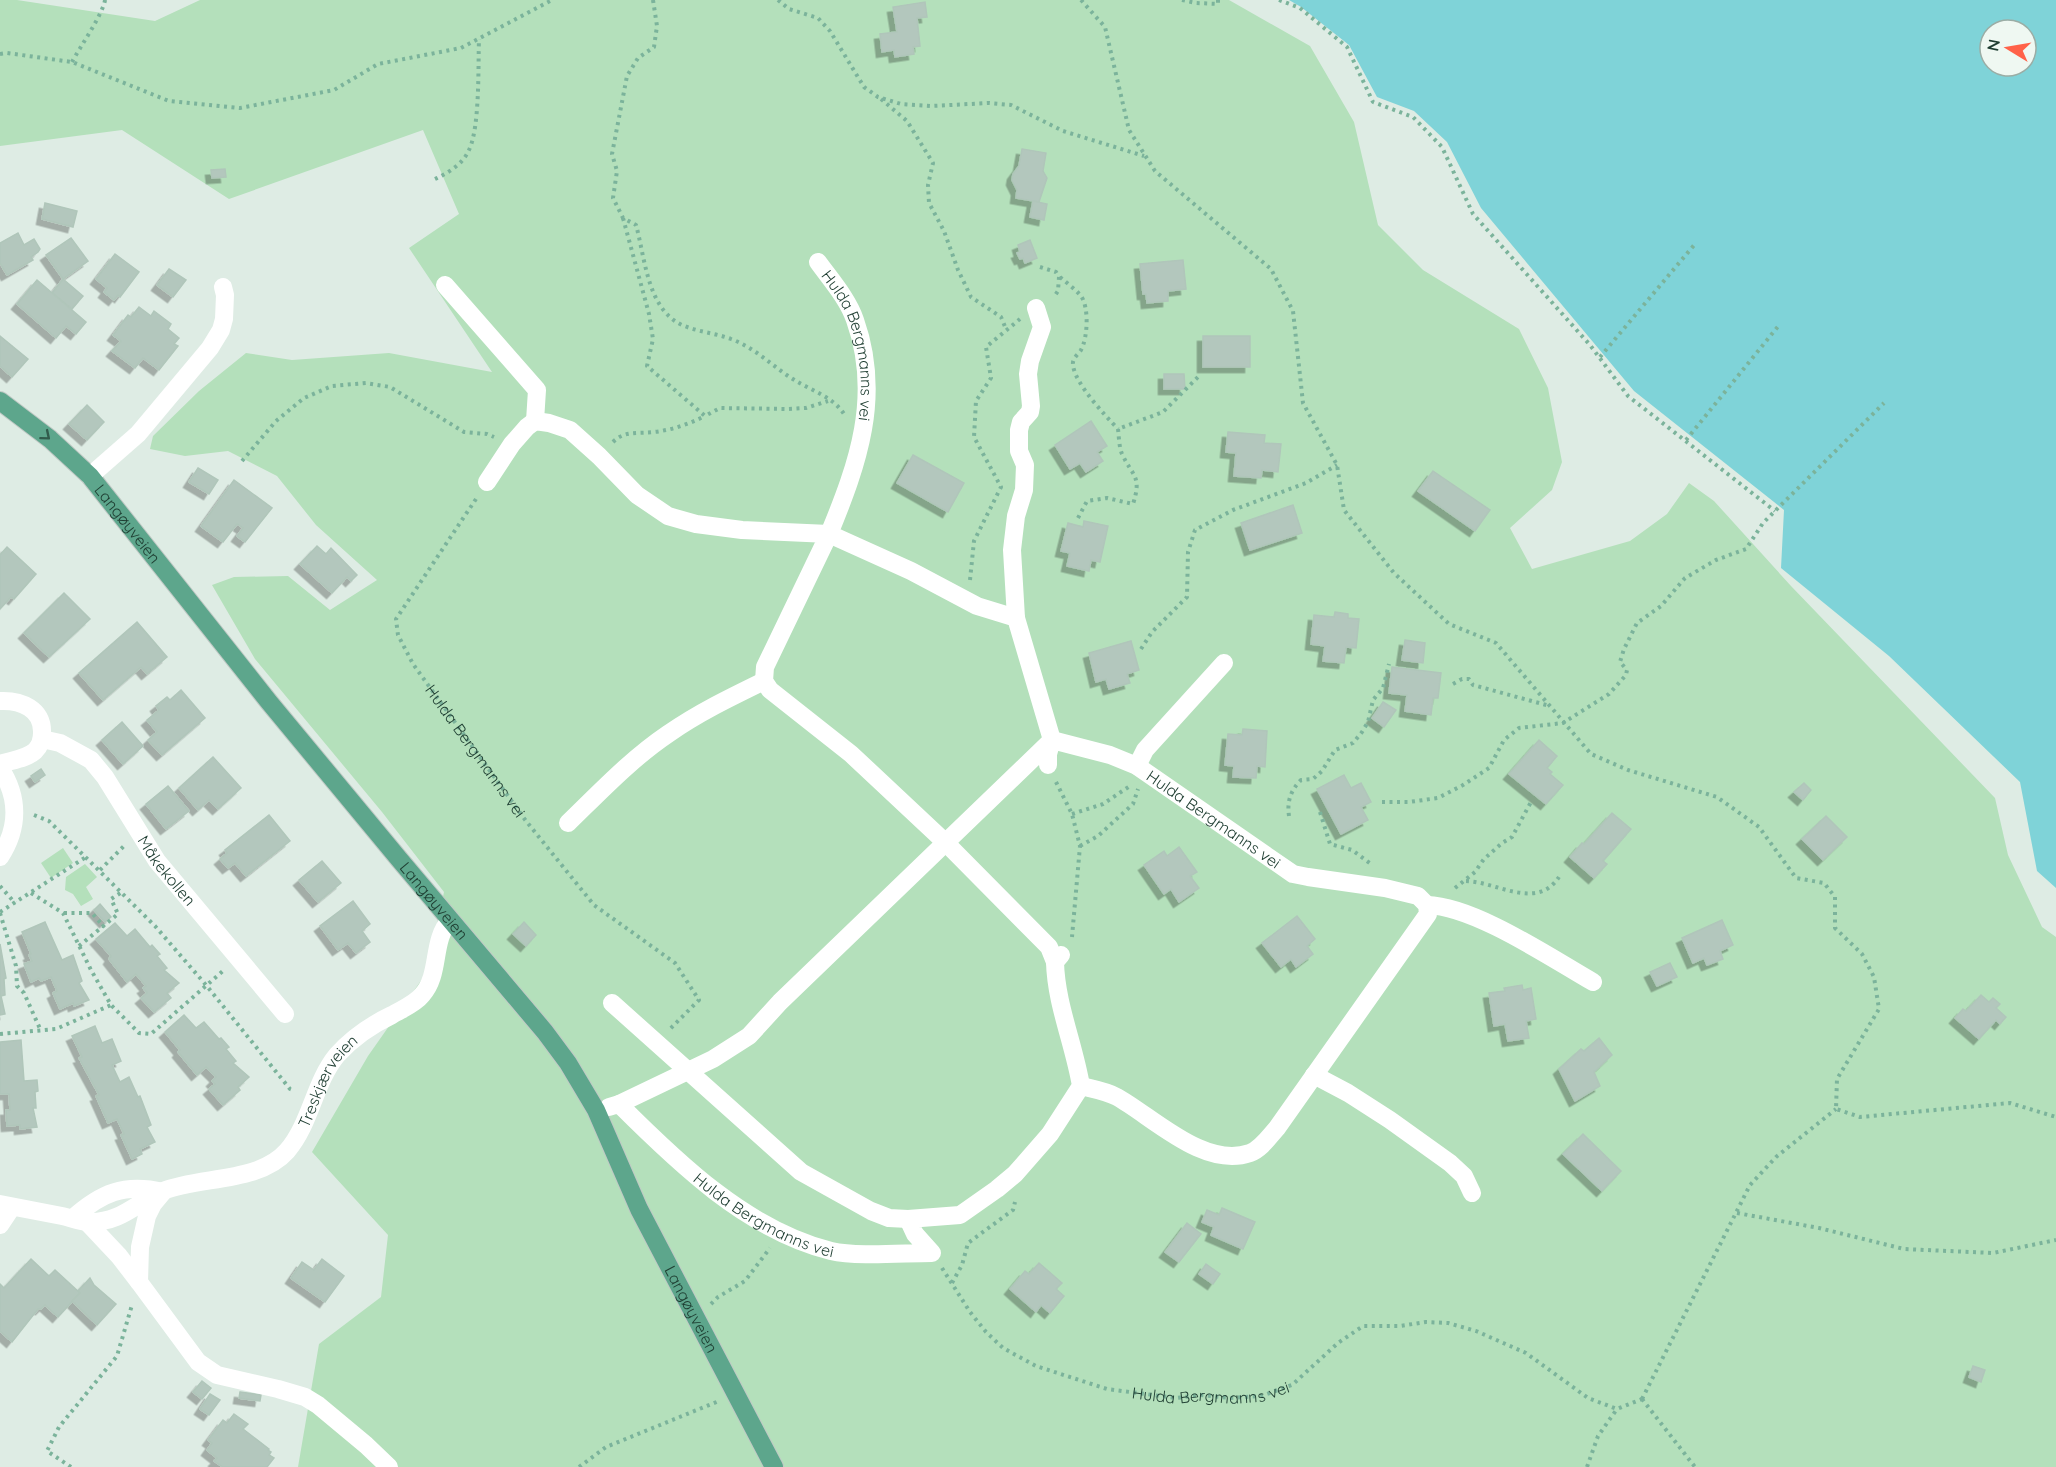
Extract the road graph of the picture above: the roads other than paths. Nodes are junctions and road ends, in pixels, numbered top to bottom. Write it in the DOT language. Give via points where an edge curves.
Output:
graph roads {
  1 [pos="818,262"];
  2 [pos="445,285"];
  3 [pos="223,286"];
  4 [pos="1036,308"];
  5 [pos="0,401"];
  6 [pos="535,422"];
  7 [pos="90,476"];
  8 [pos="487,482"];
  9 [pos="829,534"];
  10 [pos="1016,618"];
  11 [pos="1224,663"];
  12 [pos="764,681"];
  13 [pos="0,701"];
  14 [pos="42,739"];
  15 [pos="1052,740"];
  16 [pos="1048,765"];
  17 [pos="0,766"];
  18 [pos="1143,770"];
  19 [pos="568,823"];
  20 [pos="946,843"];
  21 [pos="0,857"];
  22 [pos="1435,905"];
  23 [pos="450,920"];
  24 [pos="1593,982"];
  25 [pos="612,1003"];
  26 [pos="285,1014"];
  27 [pos="687,1071"];
  28 [pos="1314,1075"];
  29 [pos="1081,1086"];
  30 [pos="619,1104"];
  31 [pos="596,1110"];
  32 [pos="162,1191"];
  33 [pos="1472,1193"];
  34 [pos="6,1205"];
  35 [pos="908,1219"];
  36 [pos="80,1220"];
  37 [pos="0,1225"];
  38 [pos="139,1282"];
  39 [pos="389,1467"];
  40 [pos="774,1467"];
  1 -- 9 [label="street, Hulda Bergmanns vei" via="855,320 868,392 862,440"];
  2 -- 6 [label="street" via="537,390"];
  3 -- 7 [label="street" via="224,319 210,348 138,434"];
  4 -- 10 [label="street" via="1042,327 1028,374 1031,406 1019,430 1018,451 1025,465 1012,550"];
  5 -- 7 [label="main road, Langøyveien, one-way"];
  6 -- 8 [label="street" via="512,444"];
  6 -- 9 [label="street" via="570,430 637,495 668,516 742,530"];
  7 -- 23 [label="main road, Langøyveien"];
  9 -- 10 [label="street" via="977,606"];
  9 -- 12 [label="street, Hulda Bergmanns vei" via="765,667"];
  10 -- 15 [label="street"];
  11 -- 18 [label="street, Hulda Bergmanns vei" via="1146,750"];
  12 -- 19 [label="street" via="666,735"];
  12 -- 20 [label="street" via="770,690 851,754"];
  13 -- 14 [label="street" via="22,702 31,708 39,716"];
  14 -- 17 [label="street" via="37,750"];
  14 -- 26 [label="street, Måkekollen" via="60,743 91,760 157,861"];
  15 -- 16 [label="street"];
  15 -- 18 [label="street, Hulda Bergmanns vei" via="1110,755"];
  15 -- 20 [label="street"];
  17 -- 21 [label="street" via="14,795 16,812 8,845"];
  18 -- 22 [label="street, Hulda Bergmanns vei" via="1293,874 1384,888 1418,896"];
  20 -- 27 [label="street" via="749,1036"];
  20 -- 29 [label="street" via="1058,958 1056,987"];
  22 -- 24 [label="street, Hulda Bergmanns vei" via="1489,924"];
  22 -- 28 [label="street"];
  23 -- 31 [label="main road, Langøyveien" via="545,1032"];
  23 -- 32 [label="street, Treskjærveien" via="441,934 434,970 422,996 365,1029 336,1056 297,1136 278,1160 250,1172"];
  25 -- 27 [label="street"];
  27 -- 30 [label="street"];
  27 -- 35 [label="street" via="801,1172 871,1211 889,1218"];
  28 -- 29 [label="street" via="1277,1128 1257,1150 1242,1155 1204,1150 1115,1096"];
  28 -- 33 [label="street" via="1390,1120 1450,1163 1464,1176"];
  29 -- 35 [label="street" via="1050,1134 997,1189 960,1215"];
  30 -- 31 [label="street"];
  30 -- 35 [label="street, Hulda Bergmanns vei" via="730,1203 795,1240 832,1251 932,1253"];
  31 -- 40 [label="main road, Langøyveien" via="639,1209"];
  32 -- 36 [label="street, Treskjærveien" via="117,1217"];
  32 -- 36 [label="street" via="136,1188 105,1194 86,1206"];
  32 -- 38 [label="street" via="147,1216 140,1247"];
  34 -- 36 [label="street, Treskjærveien"];
  34 -- 37 [label="street"];
  36 -- 38 [label="street" via="119,1256"];
  38 -- 39 [label="street" via="207,1370 305,1397"];
}
